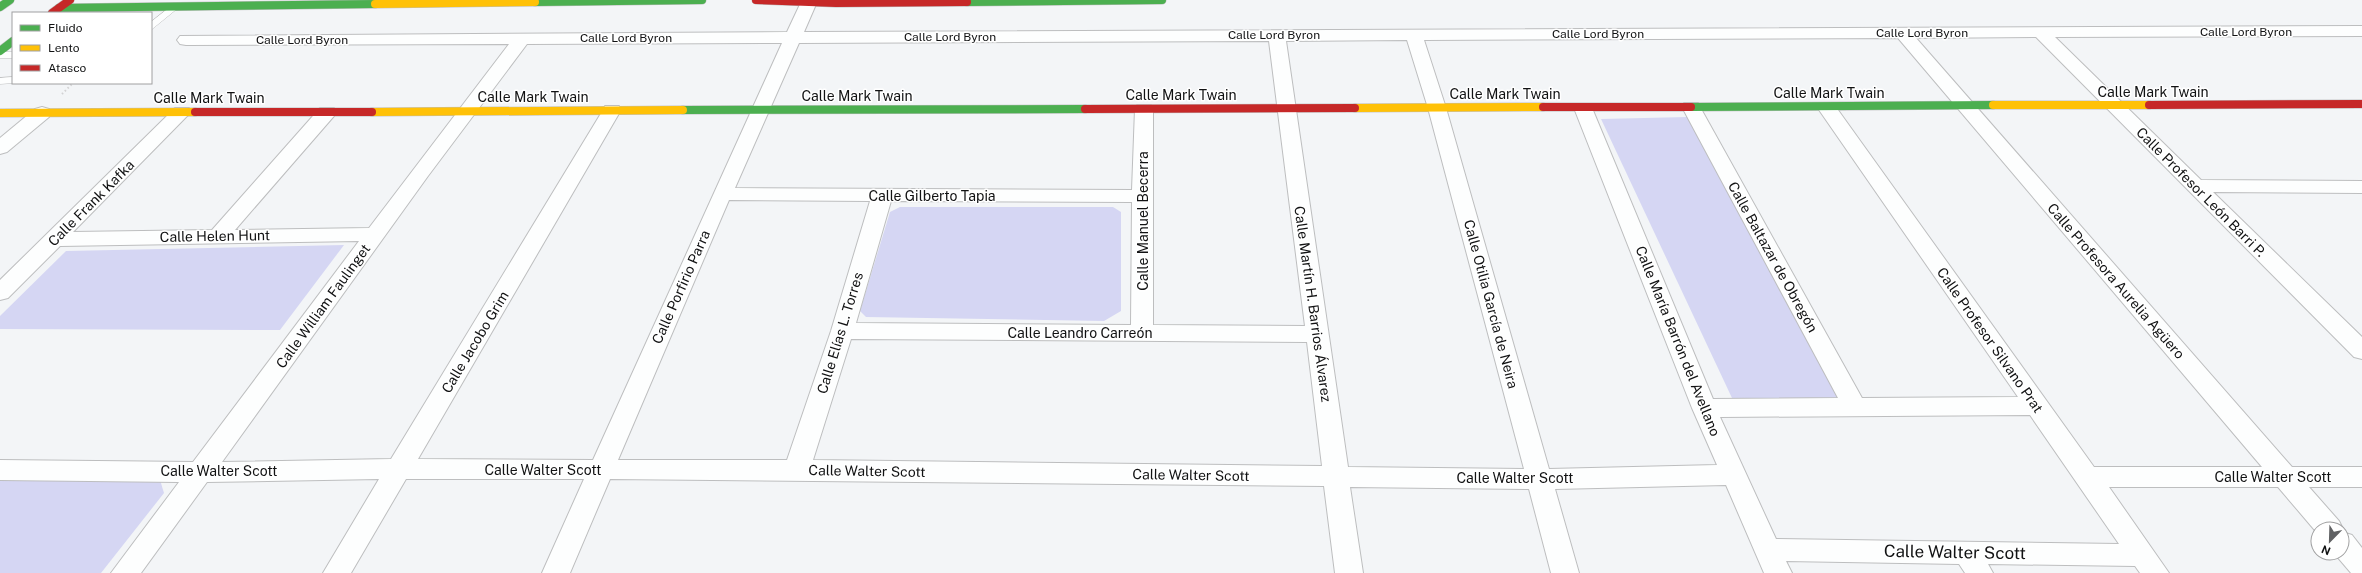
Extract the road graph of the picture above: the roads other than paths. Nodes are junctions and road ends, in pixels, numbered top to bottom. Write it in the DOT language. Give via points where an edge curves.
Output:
graph roads {
  1 [pos="10,0"];
  2 [pos="70,0"];
  3 [pos="702,0"];
  4 [pos="756,0"];
  5 [pos="1162,0"];
  6 [pos="809,2"];
  7 [pos="186,3"];
  8 [pos="175,6"];
  9 [pos="0,7"];
  10 [pos="55,10"];
  11 [pos="152,26"];
  12 [pos="2362,31"];
  13 [pos="1903,33"];
  14 [pos="2040,33"];
  15 [pos="1277,35"];
  16 [pos="1414,35"];
  17 [pos="793,37"];
  18 [pos="522,39"];
  19 [pos="186,40"];
  20 [pos="12,43"];
  21 [pos="0,51"];
  22 [pos="0,55"];
  23 [pos="12,55"];
  24 [pos="0,80"];
  25 [pos="12,80"];
  26 [pos="2362,104"];
  27 [pos="1964,106"];
  28 [pos="2115,106"];
  29 [pos="1691,107"];
  30 [pos="1826,107"];
  31 [pos="1437,108"];
  32 [pos="1583,108"];
  33 [pos="1144,109"];
  34 [pos="612,110"];
  35 [pos="760,110"];
  36 [pos="1287,110"];
  37 [pos="466,111"];
  38 [pos="182,112"];
  39 [pos="327,112"];
  40 [pos="0,113"];
  41 [pos="42,113"];
  42 [pos="0,148"];
  43 [pos="2196,186"];
  44 [pos="2354,187"];
  45 [pos="722,194"];
  46 [pos="882,196"];
  47 [pos="1142,196"];
  48 [pos="2362,201"];
  49 [pos="375,234"];
  50 [pos="219,236"];
  51 [pos="54,240"];
  52 [pos="0,293"];
  53 [pos="842,331"];
  54 [pos="1142,334"];
  55 [pos="1317,334"];
  56 [pos="2362,351"];
  57 [pos="2037,406"];
  58 [pos="1704,408"];
  59 [pos="1855,408"];
  60 [pos="400,469"];
  61 [pos="0,470"];
  62 [pos="600,470"];
  63 [pos="797,470"];
  64 [pos="202,472"];
  65 [pos="1734,475"];
  66 [pos="1336,477"];
  67 [pos="2286,477"];
  68 [pos="2362,477"];
  69 [pos="2088,478"];
  70 [pos="1539,479"];
  71 [pos="2323,521"];
  72 [pos="2350,553"];
  73 [pos="1773,562"];
  74 [pos="1973,562"];
  75 [pos="2149,564"];
  76 [pos="2362,567"];
  77 [pos="125,573"];
  78 [pos="337,573"];
  79 [pos="556,573"];
  80 [pos="1349,573"];
  81 [pos="1565,573"];
  1 -- 9 [label="street"];
  2 -- 10 [label="street"];
  3 -- 7 [label="street"];
  4 -- 6 [label="street"];
  5 -- 6 [label="street"];
  6 -- 17 [label="street, Calle Porfirio Parra"];
  7 -- 8 [label="street"];
  8 -- 10 [label="street"];
  8 -- 11 [label="lane"];
  12 -- 14 [label="street, Calle Lord Byron"];
  13 -- 14 [label="street, Calle Lord Byron"];
  13 -- 16 [label="street, Calle Lord Byron"];
  13 -- 27 [label="street, Calle Profesora Aurelia Agüero"];
  14 -- 28 [label="street, Calle Profesor León Barri P."];
  15 -- 16 [label="street, Calle Lord Byron"];
  15 -- 17 [label="street, Calle Lord Byron"];
  15 -- 36 [label="street, Calle Martín H. Barrios Álvarez"];
  16 -- 31 [label="street, Calle Otilia García de Neira"];
  17 -- 18 [label="street, Calle Lord Byron"];
  17 -- 35 [label="street, Calle Porfirio Parra"];
  18 -- 19 [label="street, Calle Lord Byron"];
  18 -- 37 [label="street, Calle William Faulinget"];
  20 -- 21 [label="street"];
  22 -- 23 [label="lane"];
  24 -- 25 [label="lane"];
  26 -- 28 [label="street, Calle Mark Twain"];
  27 -- 28 [label="street, Calle Mark Twain"];
  27 -- 30 [label="street, Calle Mark Twain"];
  27 -- 67 [label="street, Calle Profesora Aurelia Agüero"];
  28 -- 43 [label="street, Calle Profesor León Barri P."];
  29 -- 30 [label="street, Calle Mark Twain"];
  29 -- 32 [label="street, Calle Mark Twain"];
  29 -- 59 [label="street, Calle Baltazar de Obregón"];
  30 -- 57 [label="street, Calle Profesor Silvano Prat"];
  31 -- 32 [label="street, Calle Mark Twain"];
  31 -- 36 [label="street, Calle Mark Twain"];
  31 -- 70 [label="street, Calle Otilia García de Neira"];
  32 -- 58 [label="street, Calle María Barrón del Avellano"];
  33 -- 35 [label="street, Calle Mark Twain"];
  33 -- 36 [label="street, Calle Mark Twain"];
  33 -- 47 [label="street, Calle Manuel Becerra"];
  34 -- 35 [label="street, Calle Mark Twain"];
  34 -- 37 [label="street, Calle Mark Twain"];
  34 -- 60 [label="street, Calle Jacobo Grim"];
  35 -- 45 [label="street, Calle Porfirio Parra"];
  36 -- 55 [label="street, Calle Martín H. Barrios Álvarez"];
  37 -- 39 [label="street, Calle Mark Twain"];
  37 -- 49 [label="street, Calle William Faulinget"];
  38 -- 39 [label="street, Calle Mark Twain"];
  38 -- 41 [label="street, Calle Mark Twain"];
  38 -- 51 [label="street, Calle Frank Kafka"];
  39 -- 50 [label="street"];
  40 -- 41 [label="street, Calle Mark Twain"];
  41 -- 42 [label="street"];
  43 -- 44 [label="street"];
  43 -- 56 [label="street, Calle Profesor León Barri P."];
  44 -- 48 [label="street"];
  45 -- 46 [label="street, Calle Gilberto Tapia"];
  45 -- 62 [label="street, Calle Porfirio Parra"];
  46 -- 47 [label="street, Calle Gilberto Tapia"];
  46 -- 53 [label="street, Calle Elías L. Torres"];
  47 -- 54 [label="street, Calle Manuel Becerra"];
  49 -- 50 [label="street, Calle Helen Hunt"];
  49 -- 64 [label="street, Calle William Faulinget"];
  50 -- 51 [label="street, Calle Helen Hunt"];
  51 -- 52 [label="street, Calle Frank Kafka"];
  53 -- 54 [label="street, Calle Leandro Carreón"];
  53 -- 63 [label="street, Calle Elías L. Torres"];
  54 -- 55 [label="street, Calle Leandro Carreón"];
  55 -- 66 [label="street, Calle Martín H. Barrios Álvarez"];
  57 -- 59 [label="street"];
  57 -- 69 [label="street, Calle Profesor Silvano Prat"];
  58 -- 59 [label="street"];
  58 -- 65 [label="street, Calle María Barrón del Avellano"];
  60 -- 62 [label="street, Calle Walter Scott"];
  60 -- 64 [label="street, Calle Walter Scott"];
  60 -- 78 [label="street, Calle Jacobo Grim"];
  61 -- 64 [label="street, Calle Walter Scott"];
  62 -- 63 [label="street, Calle Walter Scott"];
  62 -- 79 [label="street, Calle Porfirio Parra"];
  63 -- 66 [label="street, Calle Walter Scott"];
  64 -- 77 [label="street, Calle William Faulinget"];
  65 -- 70 [label="street, Calle Walter Scott"];
  65 -- 73 [label="street, Calle María Barrón del Avellano"];
  66 -- 70 [label="street, Calle Walter Scott"];
  66 -- 80 [label="street, Calle Martín H. Barrios Álvarez"];
  67 -- 68 [label="street, Calle Walter Scott"];
  67 -- 69 [label="street, Calle Walter Scott"];
  67 -- 71 [label="street, Calle Profesora Aurelia Agüero"];
  69 -- 75 [label="street, Calle Profesor Silvano Prat"];
  70 -- 81 [label="street, Calle Otilia García de Neira"];
  72 -- 76 [label="street"];
  73 -- 74 [label="street, Calle Walter Scott"];
  74 -- 75 [label="street, Calle Walter Scott"];
}
